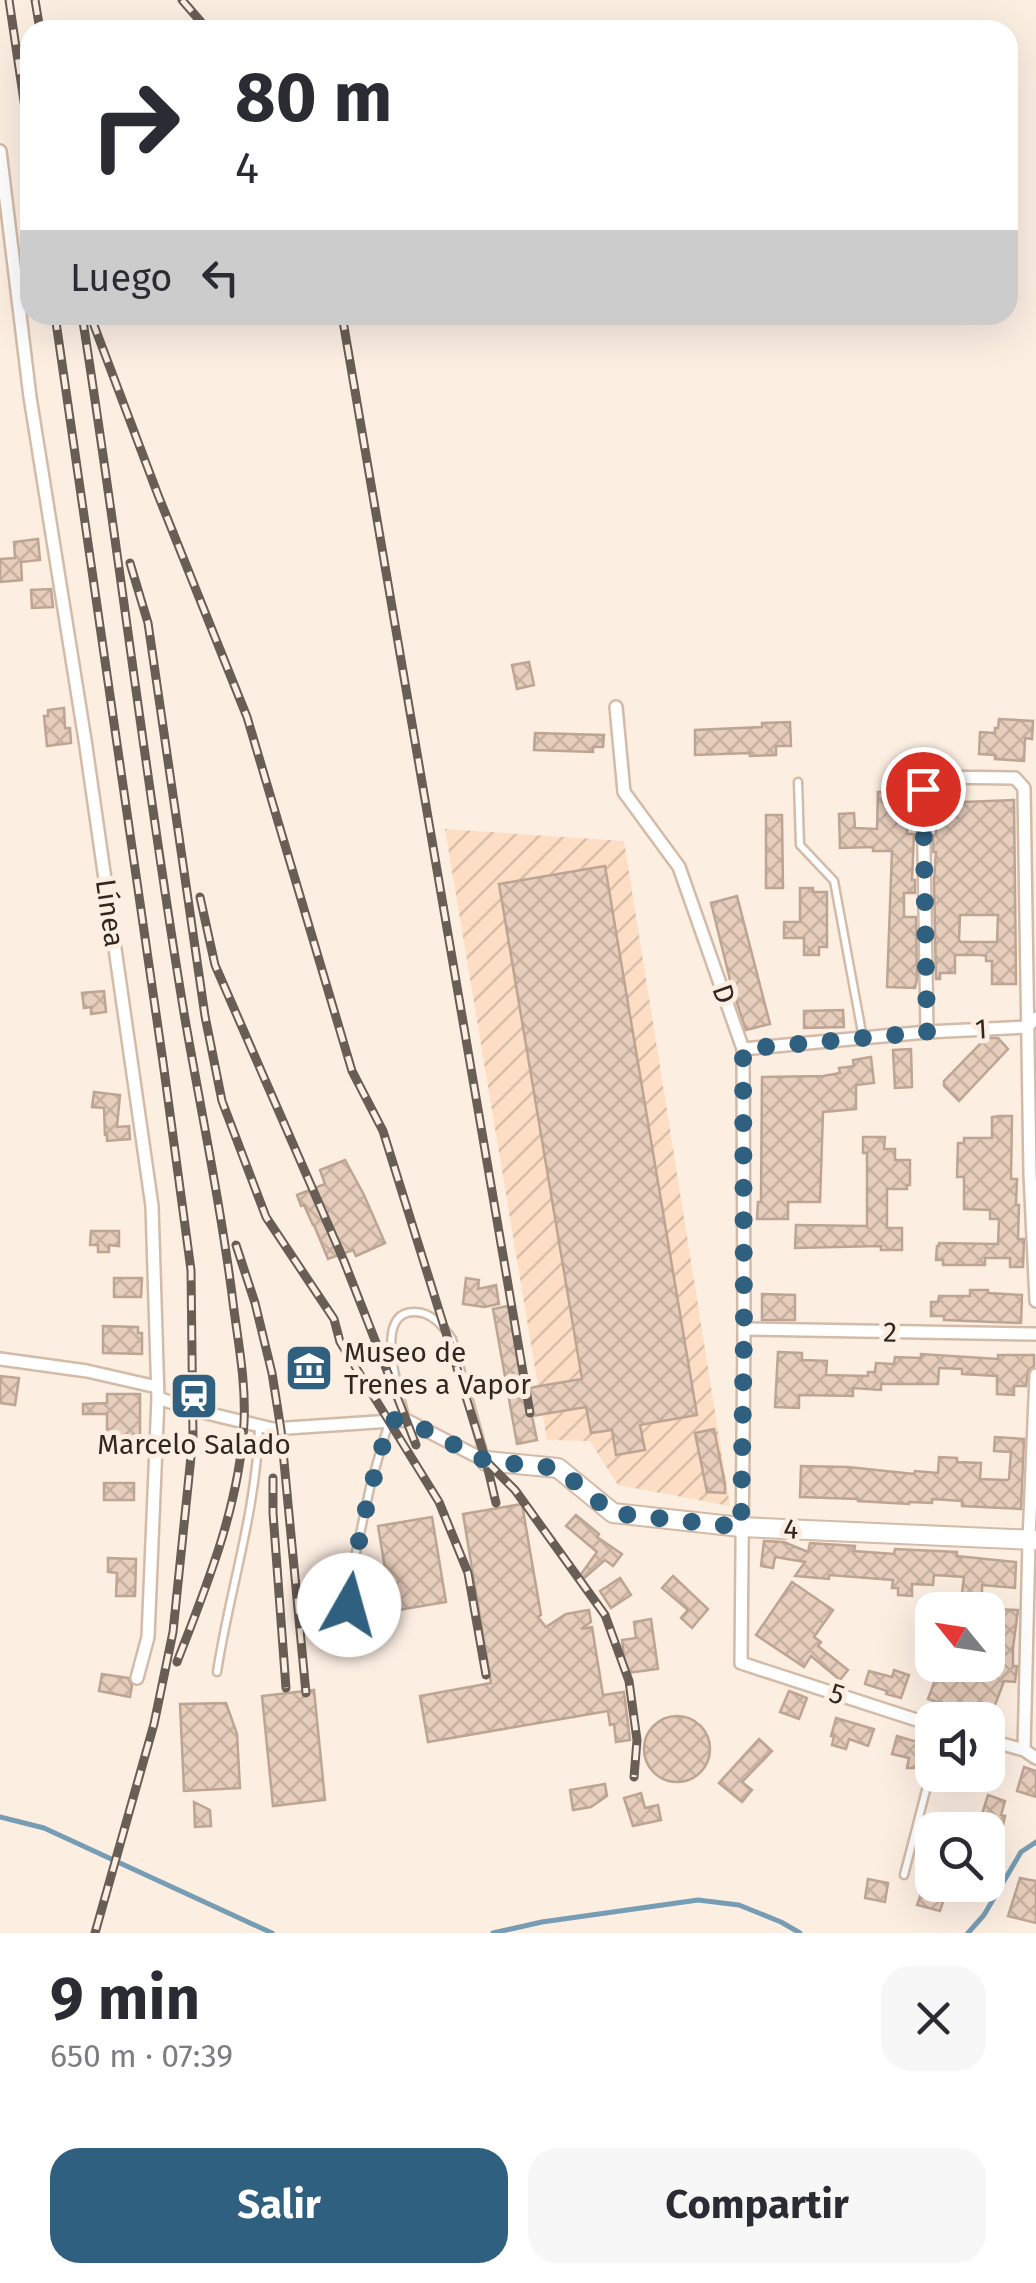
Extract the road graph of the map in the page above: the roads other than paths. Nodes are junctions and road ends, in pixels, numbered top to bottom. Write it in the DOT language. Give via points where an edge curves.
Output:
graph roads {
  1 [pos="0,150"];
  2 [pos="20,315"];
  3 [pos="21,325"];
  4 [pos="616,707"];
  5 [pos="798,782"];
  6 [pos="1032,1022"];
  7 [pos="927,1032"];
  8 [pos="863,1039"];
  9 [pos="743,1049"];
  10 [pos="1036,1301"];
  11 [pos="744,1330"];
  12 [pos="1036,1334"];
  13 [pos="0,1360"];
  14 [pos="1036,1375"];
  15 [pos="157,1392"];
  16 [pos="390,1420"];
  17 [pos="406,1420"];
  18 [pos="259,1426"];
  19 [pos="1035,1447"];
  20 [pos="486,1461"];
  21 [pos="741,1527"];
  22 [pos="1032,1540"];
  23 [pos="319,1638"];
  24 [pos="741,1664"];
  25 [pos="217,1672"];
  26 [pos="136,1678"];
  27 [pos="915,1719"];
  28 [pos="1005,1745"];
  29 [pos="1024,1750"];
  30 [pos="1036,1758"];
  31 [pos="926,1792"];
  32 [pos="904,1875"];
  1 -- 2 [label="street, Línea"];
  3 -- 15 [label="street, Línea" via="152,1206"];
  4 -- 9 [label="street, D" via="624,792 679,867"];
  5 -- 8 [label="lane" via="800,844 834,882"];
  6 -- 7 [label="street, 1"];
  6 -- 7 [label="street" via="1024,788 1014,778 933,777 923,789"];
  6 -- 10 [label="street"];
  7 -- 8 [label="street, 1"];
  8 -- 9 [label="street, 1"];
  9 -- 11 [label="street, D"];
  11 -- 12 [label="street, 2"];
  11 -- 21 [label="street, D"];
  13 -- 15 [label="street, 4" via="87,1371"];
  14 -- 19 [label="street"];
  15 -- 18 [label="street, 4" via="194,1410"];
  15 -- 26 [label="street, Línea" via="148,1636"];
  16 -- 17 [label="street, 4"];
  16 -- 18 [label="street, 4" via="281,1430"];
  16 -- 23 [label="lane" via="354,1557 349,1605 342,1622"];
  17 -- 20 [label="street, 4"];
  17 -- 20 [label="lane" via="392,1340 396,1320 412,1312 426,1314 452,1339"];
  18 -- 25 [label="lane" via="246,1539"];
  19 -- 22 [label="street"];
  20 -- 21 [label="street, 4" via="558,1468 612,1513"];
  21 -- 22 [label="street, 4"];
  21 -- 24 [label="street, D"];
  22 -- 29 [label="street"];
  24 -- 27 [label="street, 5"];
  28 -- 29 [label="street"];
  29 -- 30 [label="street"];
  31 -- 32 [label="lane"];
}
